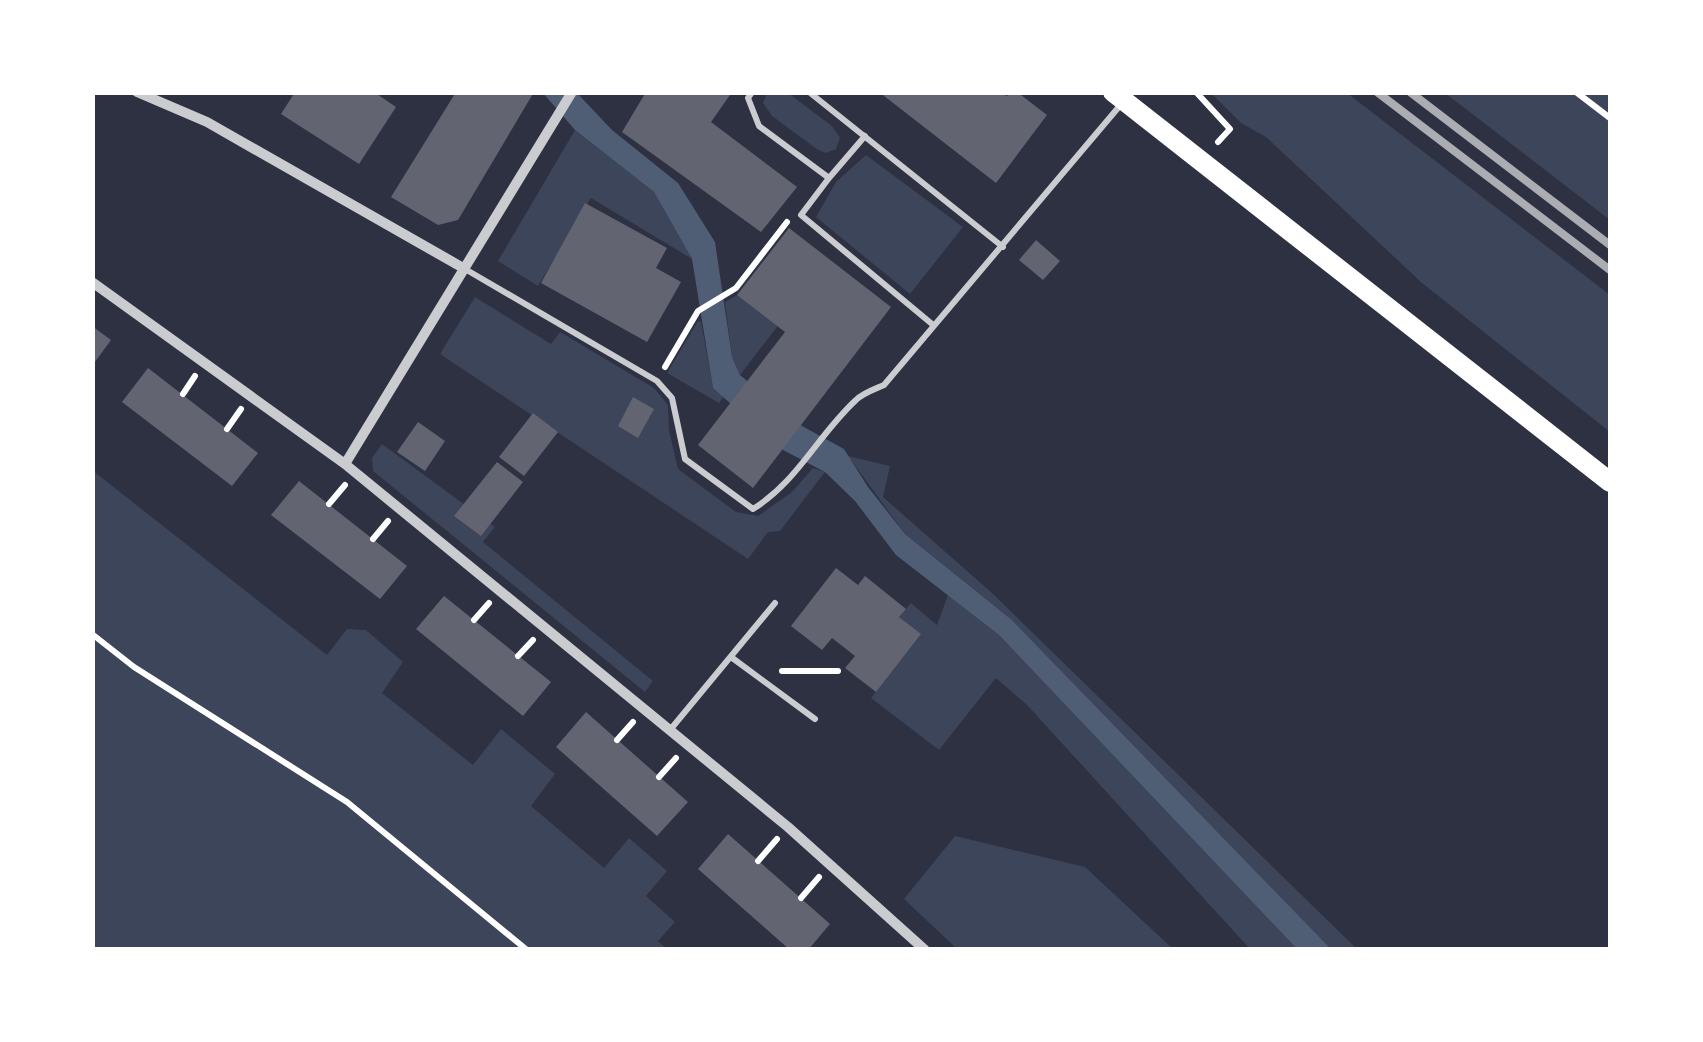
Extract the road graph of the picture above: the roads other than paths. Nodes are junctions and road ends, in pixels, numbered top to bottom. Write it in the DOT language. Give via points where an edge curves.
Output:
graph roads {
  1 [pos="137,92"];
  2 [pos="572,92"];
  3 [pos="752,92"];
  4 [pos="809,92"];
  5 [pos="1118,97"];
  6 [pos="865,136"];
  7 [pos="828,178"];
  8 [pos="1003,247"];
  9 [pos="464,269"];
  10 [pos="92,282"];
  11 [pos="932,324"];
  12 [pos="344,464"];
  13 [pos="1610,482"];
  14 [pos="775,603"];
  15 [pos="730,657"];
  16 [pos="815,719"];
  17 [pos="670,730"];
  18 [pos="925,950"];
  1 -- 9 [label="street" via="207,122"];
  2 -- 9 [label="street"];
  3 -- 7 [label="lane" via="748,98 759,126"];
  4 -- 6 [label="lane"];
  5 -- 8 [label="lane"];
  5 -- 13 [label="main road"];
  6 -- 7 [label="lane"];
  6 -- 8 [label="lane"];
  7 -- 11 [label="lane" via="801,215"];
  8 -- 11 [label="lane"];
  9 -- 11 [label="lane" via="657,381 672,398 685,459 752,509 800,470 858,397 884,385"];
  9 -- 12 [label="street"];
  10 -- 12 [label="street"];
  12 -- 17 [label="street"];
  14 -- 15 [label="lane"];
  15 -- 16 [label="lane"];
  15 -- 17 [label="lane"];
  17 -- 18 [label="street"];
}
